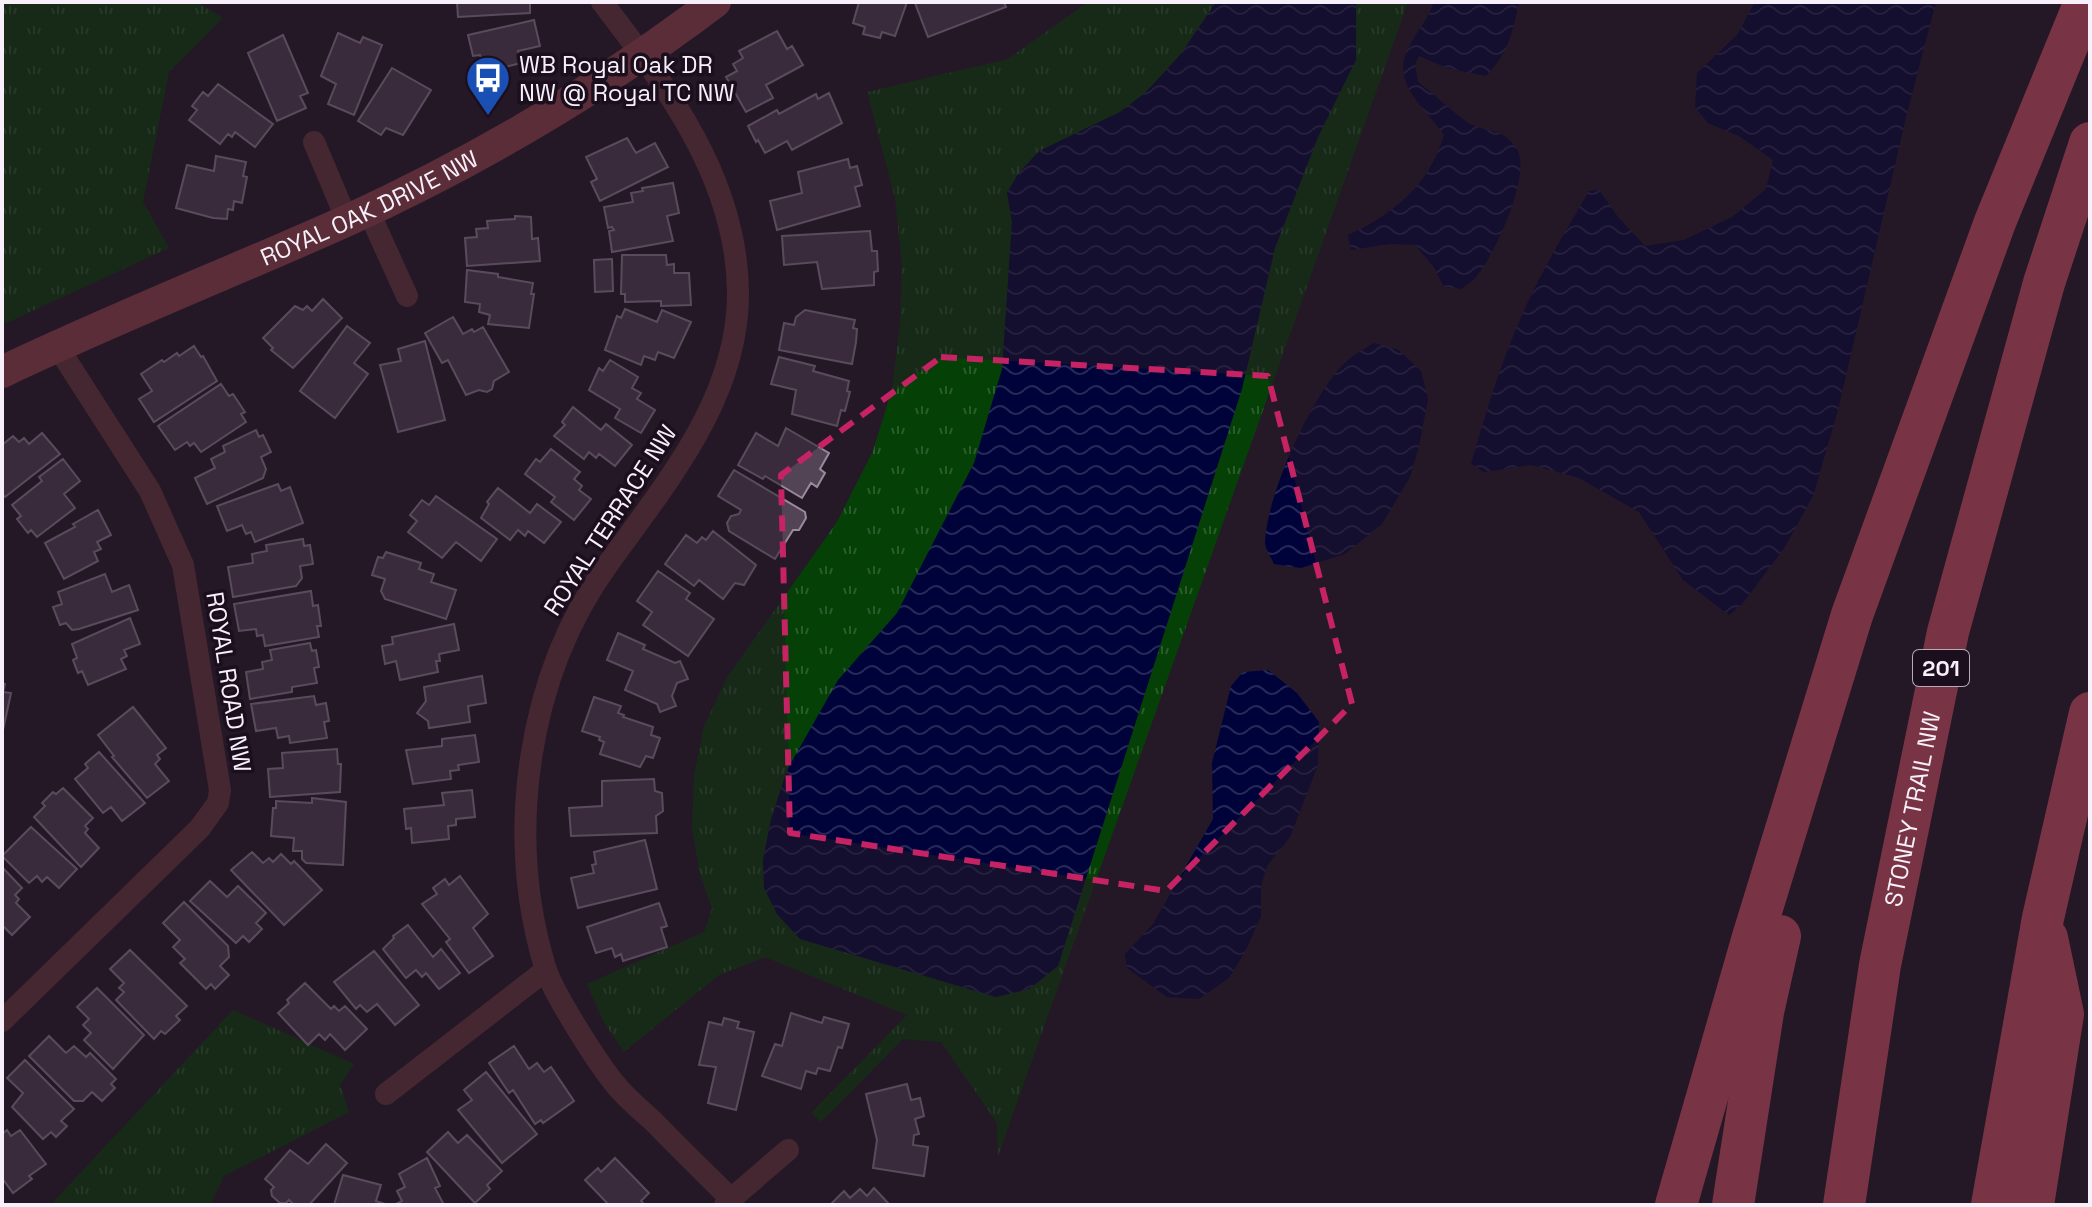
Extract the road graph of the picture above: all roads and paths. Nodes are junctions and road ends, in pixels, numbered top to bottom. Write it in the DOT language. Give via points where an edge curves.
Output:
graph roads {
  1 [pos="602,2"];
  2 [pos="715,2"];
  3 [pos="2085,2"];
  4 [pos="644,56"];
  5 [pos="314,142"];
  6 [pos="2090,143"];
  7 [pos="358,215"];
  8 [pos="407,296"];
  9 [pos="57,346"];
  10 [pos="2,372"];
  11 [pos="1852,615"];
  12 [pos="2090,713"];
  13 [pos="2043,918"];
  14 [pos="546,970"];
  15 [pos="2,1021"];
  16 [pos="386,1094"];
  17 [pos="788,1150"];
  18 [pos="728,1202"];
  19 [pos="1676,1205"];
  20 [pos="1733,1205"];
  21 [pos="1844,1205"];
  22 [pos="1992,1205"];
  23 [pos="2033,1205"];
  1 -- 4 [label="street, ROYAL TERRACE NW"];
  2 -- 4 [label="street, ROYAL OAK DRIVE NW"];
  3 -- 11 [label="highway" via="1995,222"];
  4 -- 7 [label="street, ROYAL OAK DRIVE NW" via="480,154"];
  4 -- 14 [label="street, ROYAL TERRACE NW" via="718,183 734,244 738,295 729,359 712,408 683,459 599,578 551,671 536,724 527,827 529,890"];
  5 -- 7 [label="street"];
  6 -- 21 [label="highway, STONEY TRAIL NW / 201" via="2044,283 1948,632 1880,965"];
  7 -- 8 [label="street"];
  7 -- 9 [label="street, ROYAL OAK DRIVE NW"];
  9 -- 10 [label="street, ROYAL OAK DRIVE NW"];
  9 -- 15 [label="street, ROYAL ROAD NW" via="150,491 183,565 220,790 218,803 200,828"];
  11 -- 19 [label="highway"];
  11 -- 20 [label="highway" via="1763,1012"];
  12 -- 13 [label="highway"];
  13 -- 22 [label="highway"];
  13 -- 23 [label="highway" via="2063,1014"];
  14 -- 16 [label="street"];
  14 -- 18 [label="street, ROYAL TERRACE NW" via="614,1084"];
  17 -- 18 [label="street"];
}
